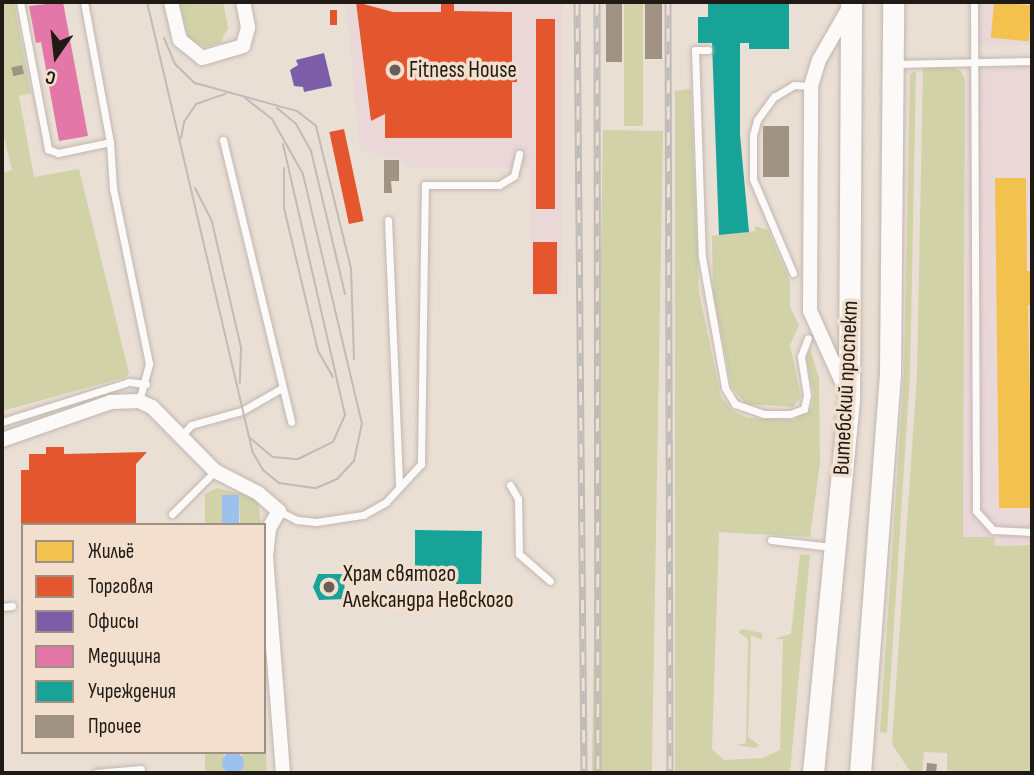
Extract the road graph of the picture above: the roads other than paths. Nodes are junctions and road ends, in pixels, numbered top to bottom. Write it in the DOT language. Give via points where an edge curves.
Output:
graph roads {
  1 [pos="20,2"];
  2 [pos="84,2"];
  3 [pos="171,2"];
  4 [pos="243,2"];
  5 [pos="893,2"];
  6 [pos="974,2"];
  7 [pos="851,3"];
  8 [pos="708,50"];
  9 [pos="1032,61"];
  10 [pos="974,62"];
  11 [pos="894,64"];
  12 [pos="811,86"];
  13 [pos="223,140"];
  14 [pos="110,142"];
  15 [pos="519,155"];
  16 [pos="388,220"];
  17 [pos="793,273"];
  18 [pos="808,338"];
  19 [pos="146,384"];
  20 [pos="280,389"];
  21 [pos="849,398"];
  22 [pos="139,401"];
  23 [pos="2,422"];
  24 [pos="291,422"];
  25 [pos="182,435"];
  26 [pos="2,440"];
  27 [pos="215,471"];
  28 [pos="399,484"];
  29 [pos="510,485"];
  30 [pos="279,511"];
  31 [pos="172,514"];
  32 [pos="1032,532"];
  33 [pos="771,540"];
  34 [pos="836,547"];
  35 [pos="550,581"];
  36 [pos="12,606"];
  37 [pos="2,607"];
  38 [pos="141,769"];
  39 [pos="96,773"];
  40 [pos="284,773"];
  41 [pos="813,773"];
  42 [pos="860,773"];
  1 -- 14 [label="lane" via="48,149 58,153"];
  2 -- 14 [label="lane"];
  3 -- 4 [label="street" via="180,40 202,58 243,46 248,27"];
  5 -- 11 [label="main road, Витебский проспект"];
  6 -- 10 [label="lane"];
  7 -- 12 [label="street" via="819,60"];
  7 -- 21 [label="main road, Витебский проспект"];
  8 -- 18 [label="lane" via="695,50 702,257 725,387 735,404 764,414 790,414 804,408 807,395 801,356"];
  9 -- 10 [label="lane"];
  10 -- 11 [label="lane"];
  10 -- 32 [label="lane" via="976,511 993,530"];
  11 -- 42 [label="main road, Витебский проспект" via="890,373"];
  12 -- 17 [label="lane" via="794,85 775,97 757,120 753,135 753,179"];
  12 -- 21 [label="street" via="810,311"];
  13 -- 20 [label="lane"];
  14 -- 19 [label="lane" via="113,188 149,364"];
  15 -- 28 [label="lane" via="514,176 499,185 425,186 421,464"];
  16 -- 28 [label="lane"];
  19 -- 22 [label="lane"];
  19 -- 23 [label="lane" via="129,382"];
  20 -- 24 [label="lane"];
  20 -- 25 [label="lane" via="242,411 191,425"];
  21 -- 34 [label="main road, Витебский проспект"];
  22 -- 25 [label="street"];
  22 -- 26 [label="street" via="111,402"];
  25 -- 27 [label="street"];
  27 -- 30 [label="street" via="258,492"];
  27 -- 31 [label="lane"];
  28 -- 30 [label="lane" via="386,502 363,514 316,522"];
  29 -- 35 [label="lane" via="518,499 519,554"];
  30 -- 40 [label="street" via="269,528 266,557"];
  33 -- 34 [label="lane"];
  34 -- 41 [label="main road, Витебский проспект"];
  36 -- 37 [label="lane"];
  38 -- 39 [label="lane"];
}
